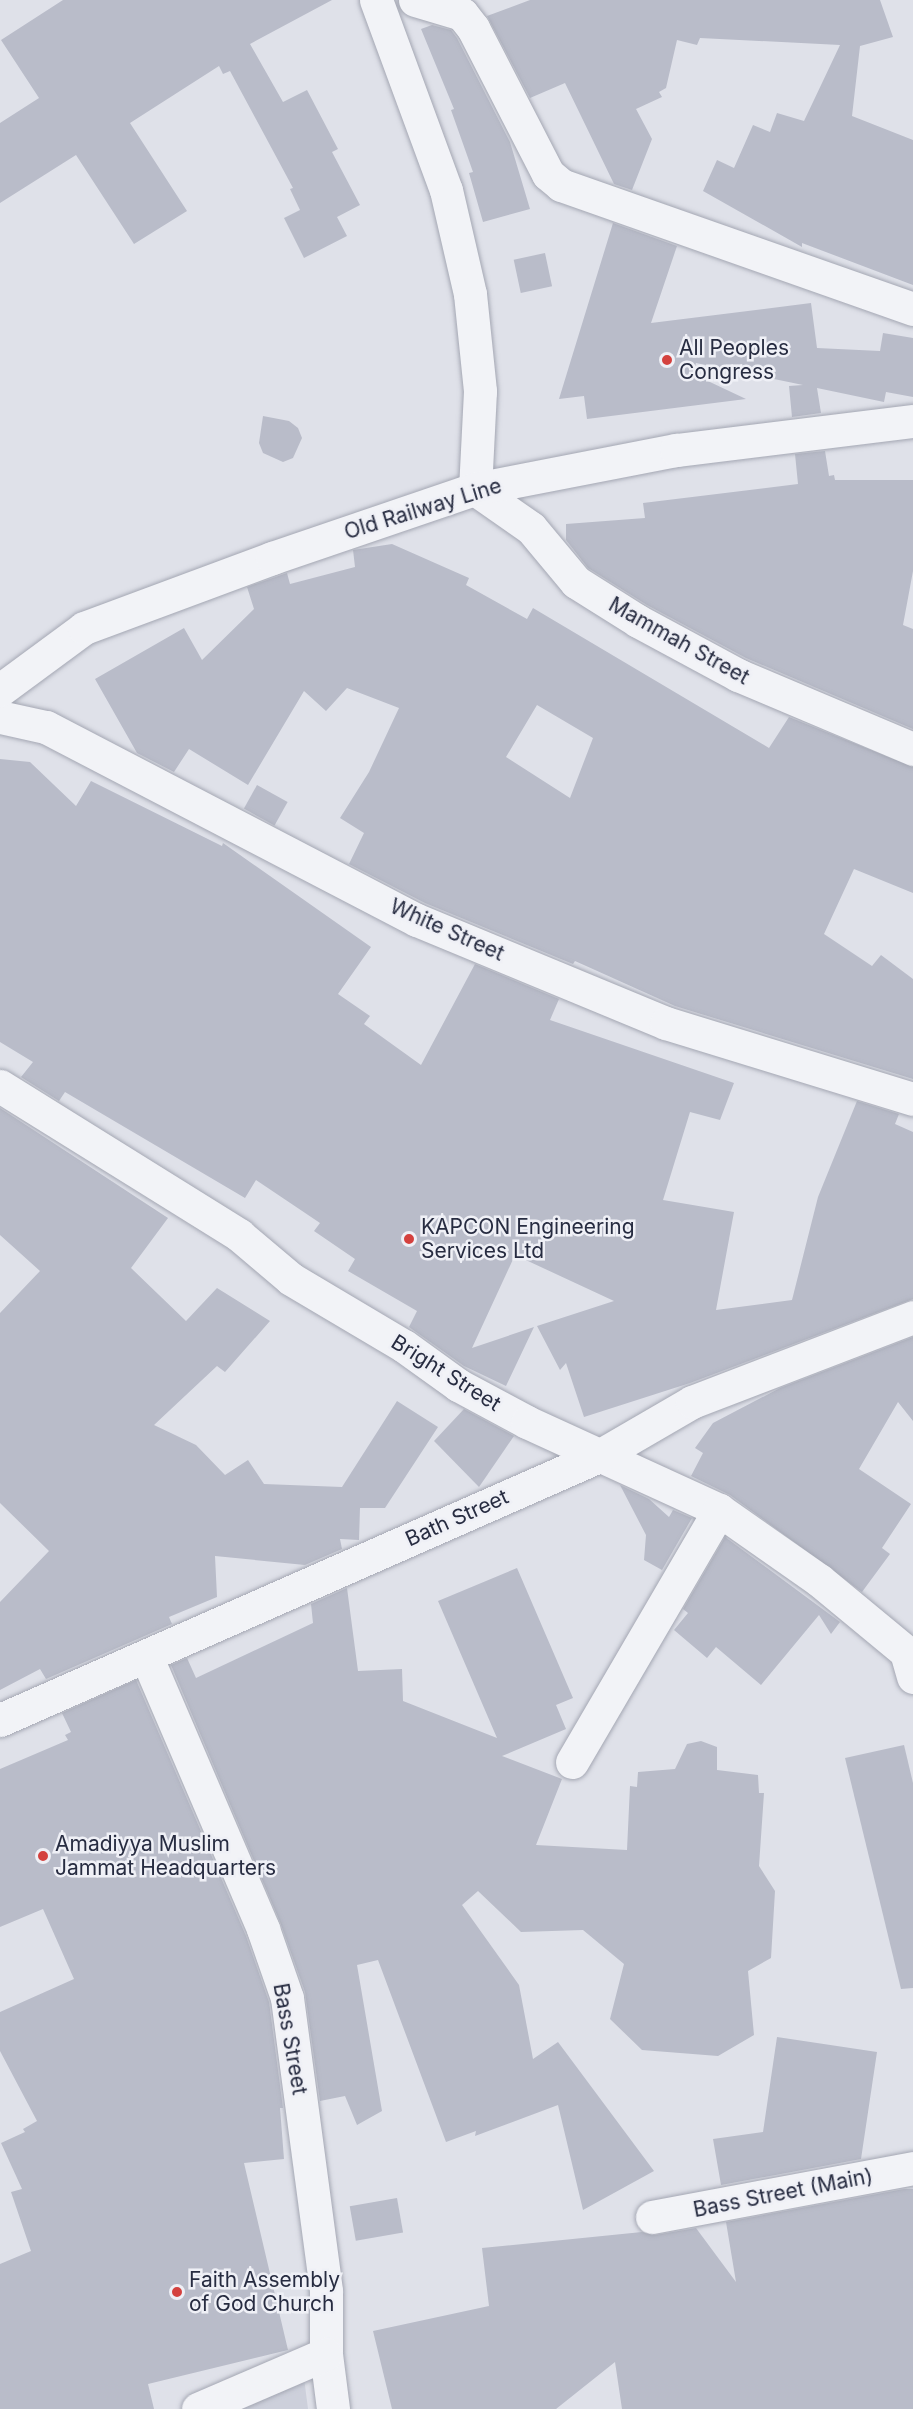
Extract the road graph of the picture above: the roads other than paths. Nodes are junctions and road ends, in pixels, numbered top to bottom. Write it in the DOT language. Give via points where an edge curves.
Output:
graph roads {
  1 [pos="376,0"];
  2 [pos="415,0"];
  3 [pos="913,309"];
  4 [pos="913,421"];
  5 [pos="475,489"];
  6 [pos="0,690"];
  7 [pos="0,717"];
  8 [pos="913,749"];
  9 [pos="0,1086"];
  10 [pos="913,1098"];
  11 [pos="913,1317"];
  12 [pos="599,1456"];
  13 [pos="719,1510"];
  14 [pos="911,1658"];
  15 [pos="147,1659"];
  16 [pos="0,1720"];
  17 [pos="572,1762"];
  18 [pos="913,2168"];
  19 [pos="652,2217"];
  20 [pos="326,2354"];
  21 [pos="198,2409"];
  22 [pos="333,2409"];
  1 -- 5 [label="street" via="446,190 470,294 480,391"];
  2 -- 3 [label="street" via="462,14 473,28 548,174 561,185"];
  4 -- 5 [label="street, Old Railway Line" via="676,450"];
  5 -- 6 [label="street, Old Railway Line" via="84,628"];
  5 -- 8 [label="street, Mammah Street" via="531,528 576,582 638,621 738,675"];
  7 -- 10 [label="street, White Street" via="46,728 417,920 666,1023"];
  9 -- 12 [label="street, Bright Street" via="240,1235 291,1279 404,1346 458,1385"];
  11 -- 12 [label="street, Bath Street" via="692,1402"];
  12 -- 13 [label="street, Bright Street"];
  12 -- 15 [label="street, Bath Street"];
  13 -- 14 [label="street, Bright Street" via="819,1580"];
  13 -- 17 [label="street"];
  15 -- 16 [label="street, Bath Street"];
  15 -- 20 [label="street, Bass Street" via="263,1929 287,1998 326,2291"];
  18 -- 19 [label="street, Bass Street (Main)"];
  20 -- 21 [label="street"];
  20 -- 22 [label="street, Bass Street"];
}
